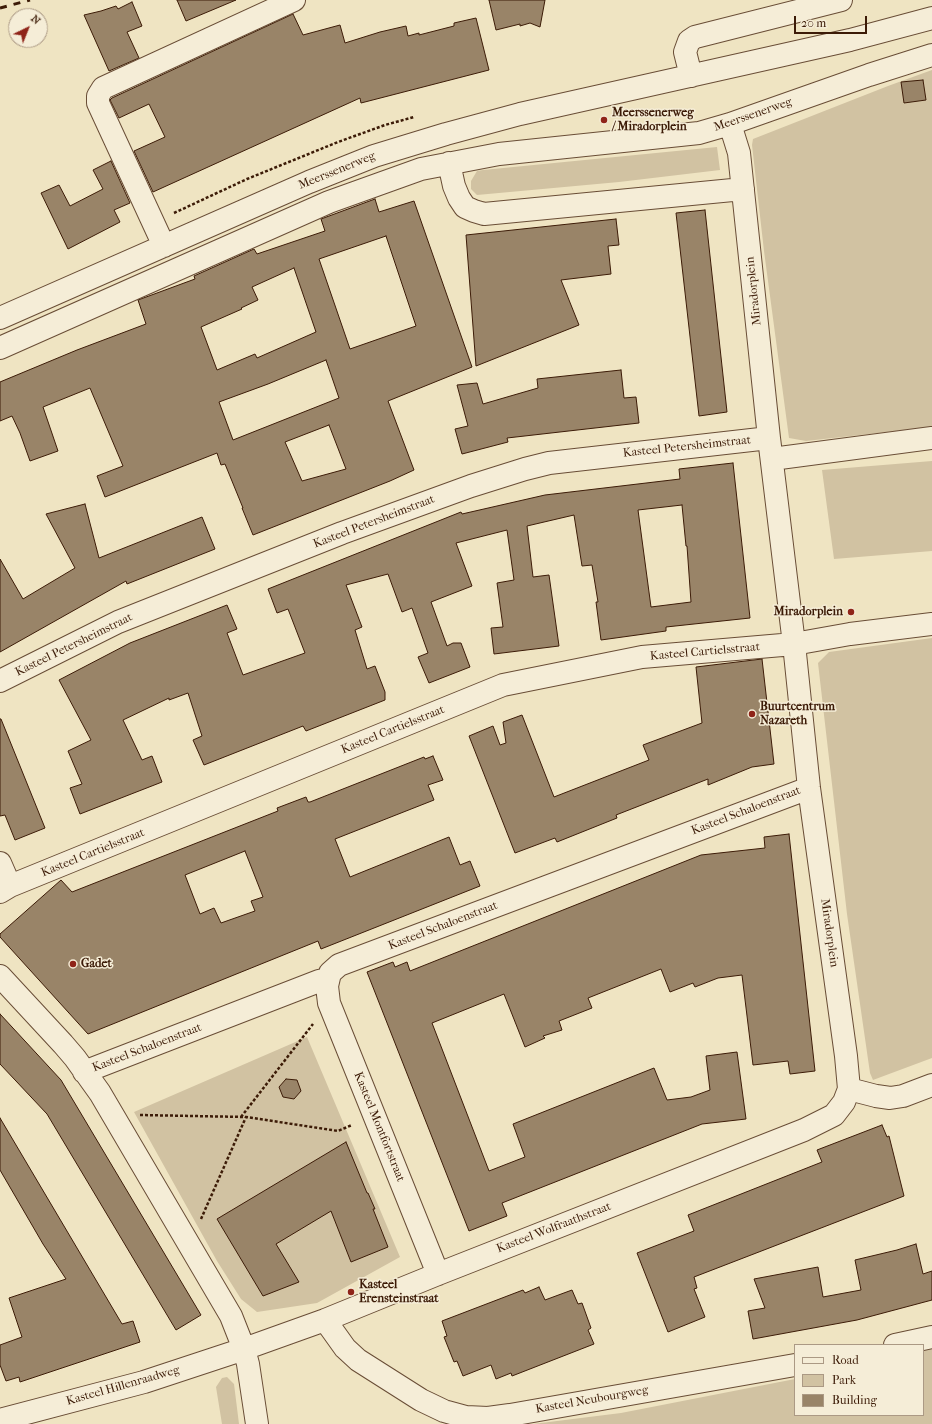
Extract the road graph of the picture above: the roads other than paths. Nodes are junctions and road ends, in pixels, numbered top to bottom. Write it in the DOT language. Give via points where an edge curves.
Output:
graph roads {
  1 [pos="294,0"];
  2 [pos="841,0"];
  3 [pos="932,18"];
  4 [pos="932,55"];
  5 [pos="691,76"];
  6 [pos="730,124"];
  7 [pos="450,163"];
  8 [pos="743,189"];
  9 [pos="164,246"];
  10 [pos="0,318"];
  11 [pos="0,348"];
  12 [pos="932,438"];
  13 [pos="771,449"];
  14 [pos="932,624"];
  15 [pos="794,644"];
  16 [pos="0,681"];
  17 [pos="809,788"];
  18 [pos="0,863"];
  19 [pos="5,889"];
  20 [pos="0,976"];
  21 [pos="328,979"];
  22 [pos="84,1072"];
  23 [pos="932,1085"];
  24 [pos="849,1089"];
  25 [pos="438,1274"];
  26 [pos="325,1320"];
  27 [pos="932,1337"];
  28 [pos="900,1344"];
  29 [pos="244,1349"];
  30 [pos="794,1365"];
  31 [pos="47,1416"];
  32 [pos="0,1420"];
  33 [pos="257,1424"];
  1 -- 9 [label="street" via="103,88 98,96 98,103"];
  2 -- 5 [label="street" via="694,37 689,41 685,52"];
  3 -- 5 [label="street, Meerssenerweg" via="850,40"];
  4 -- 6 [label="street, Meerssenerweg" via="868,74"];
  5 -- 9 [label="street, Meerssenerweg" via="520,114 387,152 309,182"];
  6 -- 7 [label="street, Meerssenerweg" via="688,135 499,154"];
  6 -- 8 [label="street, Miradorplein" via="739,154"];
  7 -- 8 [label="street" via="454,186 465,207 484,214"];
  7 -- 11 [label="street, Meerssenerweg" via="421,169 329,202"];
  8 -- 13 [label="street, Miradorplein"];
  9 -- 10 [label="street, Meerssenerweg"];
  12 -- 13 [label="street"];
  13 -- 15 [label="street, Miradorplein"];
  13 -- 16 [label="street, Kasteel Petersheimstraat" via="550,463 525,469 342,533 118,622"];
  14 -- 15 [label="street"];
  15 -- 17 [label="street, Miradorplein"];
  15 -- 19 [label="street, Kasteel Cartielsstraat" via="642,657 503,685"];
  17 -- 21 [label="street, Kasteel Schaloenstraat" via="339,965 330,973"];
  17 -- 24 [label="street, Miradorplein"];
  18 -- 19 [label="street"];
  20 -- 22 [label="street" via="63,1044"];
  21 -- 22 [label="street, Kasteel Schaloenstraat"];
  21 -- 25 [label="street, Kasteel Montfortstraat" via="329,1004"];
  22 -- 29 [label="street" via="112,1114 231,1316"];
  23 -- 24 [label="street" via="890,1098"];
  24 -- 25 [label="street, Kasteel Wolfraathstraat" via="840,1109 821,1123"];
  25 -- 26 [label="street, Kasteel Wolfraathstraat"];
  26 -- 29 [label="street, Kasteel Wolfraathstraat"];
  26 -- 30 [label="street, Kasteel Neubourgweg" via="345,1348 358,1360 421,1400 444,1411 466,1417 510,1415"];
  27 -- 28 [label="street"];
  29 -- 31 [label="street, Kasteel Hillenraadweg"];
  29 -- 33 [label="street"];
  31 -- 32 [label="street, Kasteel Hillenraadweg"];
}
